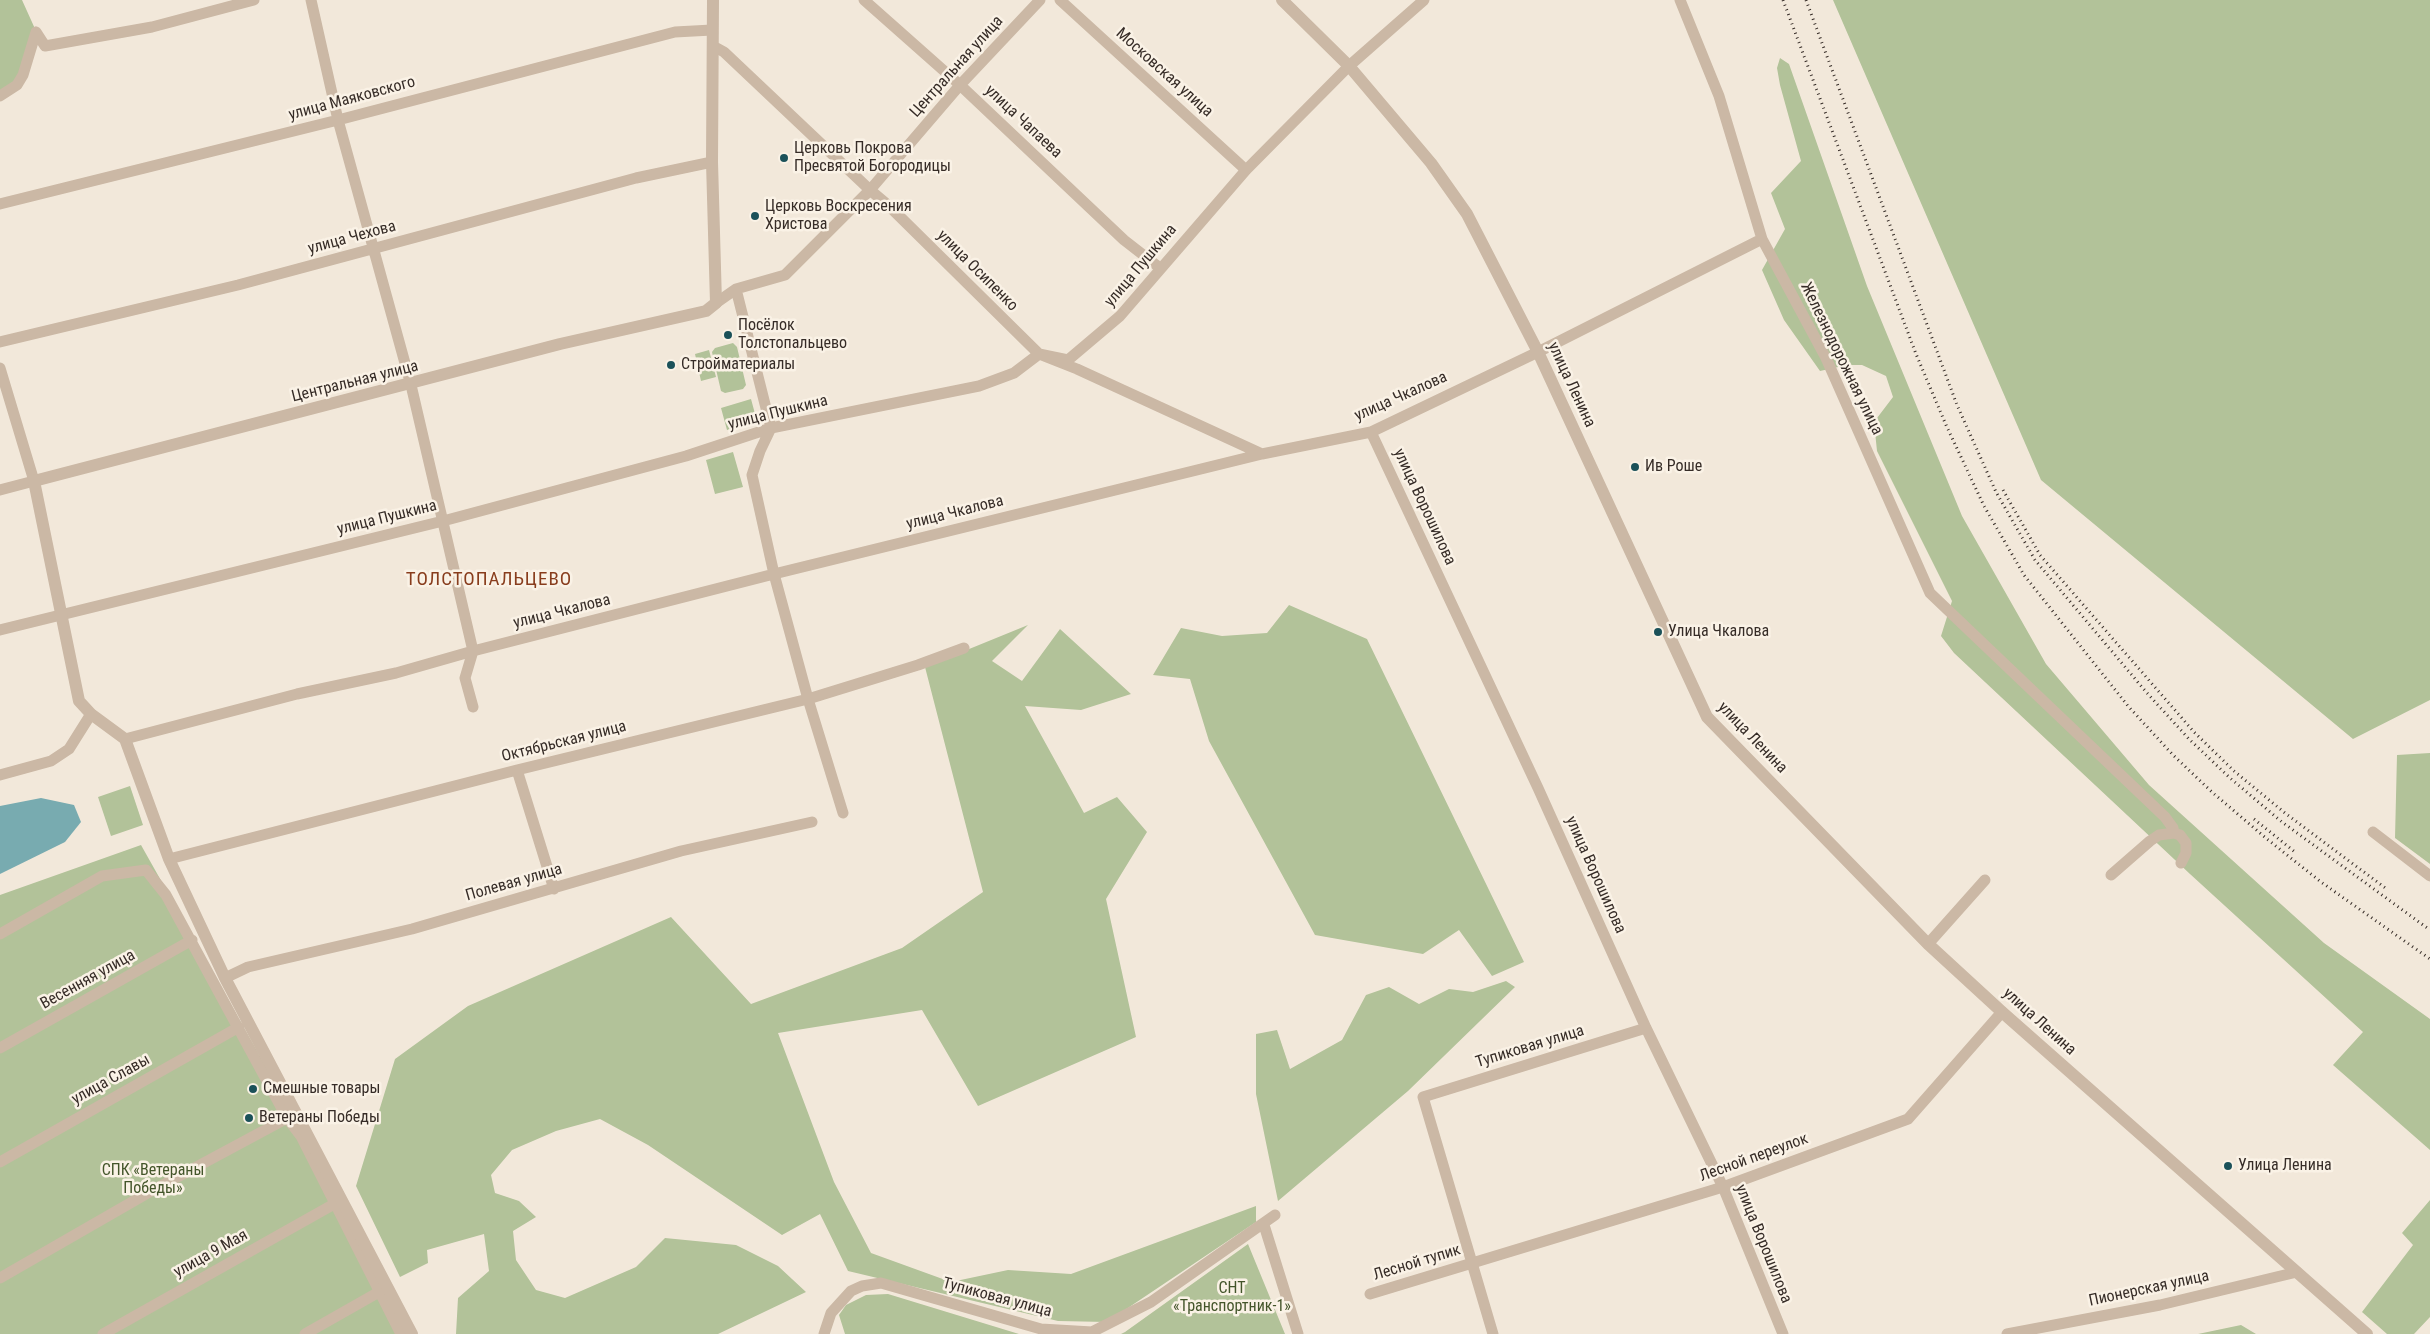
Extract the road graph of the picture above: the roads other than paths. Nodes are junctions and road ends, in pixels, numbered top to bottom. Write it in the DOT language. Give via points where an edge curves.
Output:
graph roads {
  1 [pos="254,0"];
  2 [pos="311,0"];
  3 [pos="713,0"];
  4 [pos="864,0"];
  5 [pos="1040,0"];
  6 [pos="1060,0"];
  7 [pos="1282,0"];
  8 [pos="1424,0"];
  9 [pos="1680,0"];
  10 [pos="712,30"];
  11 [pos="713,46"];
  12 [pos="1349,66"];
  13 [pos="960,85"];
  14 [pos="0,96"];
  15 [pos="338,120"];
  16 [pos="712,162"];
  17 [pos="1246,170"];
  18 [pos="870,190"];
  19 [pos="0,204"];
  20 [pos="1762,239"];
  21 [pos="373,249"];
  22 [pos="1160,268"];
  23 [pos="736,289"];
  24 [pos="716,303"];
  25 [pos="0,342"];
  26 [pos="1538,352"];
  27 [pos="1039,354"];
  28 [pos="0,368"];
  29 [pos="411,385"];
  30 [pos="771,428"];
  31 [pos="1371,432"];
  32 [pos="1262,454"];
  33 [pos="34,481"];
  34 [pos="0,490"];
  35 [pos="443,521"];
  36 [pos="774,574"];
  37 [pos="61,615"];
  38 [pos="0,630"];
  39 [pos="964,648"];
  40 [pos="473,651"];
  41 [pos="808,699"];
  42 [pos="473,707"];
  43 [pos="91,714"];
  44 [pos="124,739"];
  45 [pos="517,770"];
  46 [pos="0,775"];
  47 [pos="843,813"];
  48 [pos="812,822"];
  49 [pos="2372,832"];
  50 [pos="2174,833"];
  51 [pos="169,859"];
  52 [pos="2182,862"];
  53 [pos="2111,875"];
  54 [pos="2430,876"];
  55 [pos="1985,880"];
  56 [pos="554,889"];
  57 [pos="0,934"];
  58 [pos="192,940"];
  59 [pos="1928,944"];
  60 [pos="225,978"];
  61 [pos="2002,1012"];
  62 [pos="239,1027"];
  63 [pos="1646,1028"];
  64 [pos="0,1048"];
  65 [pos="292,1115"];
  66 [pos="0,1162"];
  67 [pos="1723,1188"];
  68 [pos="336,1203"];
  69 [pos="1275,1215"];
  70 [pos="1264,1225"];
  71 [pos="1473,1263"];
  72 [pos="2297,1272"];
  73 [pos="0,1278"];
  74 [pos="379,1292"];
  75 [pos="1370,1294"];
  76 [pos="1113,1323"];
  77 [pos="103,1334"];
  78 [pos="305,1334"];
  79 [pos="401,1334"];
  80 [pos="412,1334"];
  81 [pos="824,1334"];
  82 [pos="1117,1334"];
  83 [pos="1298,1334"];
  84 [pos="1493,1334"];
  85 [pos="1783,1334"];
  86 [pos="2007,1334"];
  87 [pos="2367,1334"];
  1 -- 14 [label="street" via="152,27 45,46 36,32 18,85"];
  2 -- 15 [label="street"];
  3 -- 10 [label="street"];
  4 -- 13 [label="street, улица Чапаева"];
  5 -- 13 [label="street, Центральная улица"];
  6 -- 17 [label="street, Московская улица"];
  7 -- 12 [label="street, улица Ленина"];
  8 -- 12 [label="street, улица Пушкина"];
  9 -- 20 [label="street, Железнодорожная улица" via="1719,96"];
  10 -- 11 [label="street"];
  10 -- 15 [label="street, улица Маяковского" via="674,32"];
  11 -- 16 [label="street"];
  11 -- 18 [label="street, улица Осипенко" via="724,52"];
  12 -- 17 [label="street, улица Пушкина"];
  12 -- 26 [label="street, улица Ленина" via="1431,163 1467,214"];
  13 -- 18 [label="street, Центральная улица"];
  13 -- 22 [label="street, улица Чапаева" via="1124,240"];
  15 -- 19 [label="street, улица Маяковского"];
  15 -- 21 [label="street"];
  16 -- 21 [label="street, улица Чехова" via="636,178"];
  16 -- 24 [label="street"];
  17 -- 22 [label="street, улица Пушкина"];
  18 -- 23 [label="street, Центральная улица" via="785,275"];
  18 -- 27 [label="street, улица Осипенко"];
  20 -- 26 [label="street, улица Чкалова"];
  20 -- 50 [label="street, Железнодорожная улица" via="1826,358 1930,593 2165,817"];
  21 -- 25 [label="street, улица Чехова" via="158,306"];
  21 -- 29 [label="street"];
  22 -- 27 [label="street, улица Пушкина" via="1120,316 1077,355 1068,360"];
  23 -- 24 [label="street, Центральная улица"];
  23 -- 30 [label="street"];
  24 -- 29 [label="street, Центральная улица" via="699,314 560,344"];
  26 -- 31 [label="street, улица Чкалова"];
  26 -- 59 [label="street, улица Ленина" via="1702,709"];
  27 -- 30 [label="street, улица Пушкина" via="1014,373 979,386"];
  27 -- 32 [label="street, улица Осипенко"];
  28 -- 33 [label="street"];
  29 -- 33 [label="street, Центральная улица"];
  29 -- 35 [label="street"];
  30 -- 35 [label="street, улица Пушкина" via="686,456"];
  30 -- 36 [label="street" via="752,475"];
  31 -- 32 [label="street, улица Чкалова"];
  31 -- 63 [label="street, улица Ворошилова"];
  32 -- 36 [label="street, улица Чкалова"];
  33 -- 34 [label="street, Центральная улица"];
  33 -- 37 [label="street"];
  35 -- 37 [label="street, улица Пушкина"];
  35 -- 40 [label="street"];
  36 -- 40 [label="street, улица Чкалова"];
  36 -- 41 [label="street"];
  37 -- 38 [label="street, улица Пушкина"];
  37 -- 43 [label="street" via="79,701"];
  39 -- 41 [label="street, Октябрьская улица"];
  40 -- 42 [label="street" via="464,678"];
  40 -- 44 [label="street, улица Чкалова" via="396,673 297,694"];
  41 -- 45 [label="street, Октябрьская улица"];
  41 -- 47 [label="street"];
  43 -- 44 [label="street"];
  43 -- 46 [label="street" via="69,749 51,762"];
  44 -- 51 [label="street"];
  45 -- 51 [label="street, Октябрьская улица"];
  45 -- 56 [label="street"];
  48 -- 56 [label="street, Полевая улица" via="681,851"];
  49 -- 54 [label="street"];
  50 -- 52 [label="street, Железнодорожная улица" via="2186,843"];
  50 -- 53 [label="street" via="2159,835"];
  51 -- 60 [label="street"];
  55 -- 59 [label="street"];
  56 -- 60 [label="street, Полевая улица" via="412,929 248,967"];
  57 -- 58 [label="street" via="102,876 146,870 166,895"];
  58 -- 62 [label="street"];
  58 -- 64 [label="street, Весенняя улица"];
  59 -- 61 [label="street, улица Ленина"];
  60 -- 65 [label="street"];
  61 -- 67 [label="street, Лесной переулок" via="1908,1119"];
  61 -- 72 [label="street, улица Ленина"];
  62 -- 65 [label="street"];
  62 -- 66 [label="street, улица Славы"];
  63 -- 67 [label="street, улица Ворошилова"];
  63 -- 71 [label="street, Тупиковая улица" via="1423,1096"];
  65 -- 68 [label="street"];
  65 -- 73 [label="street"];
  65 -- 80 [label="street"];
  67 -- 71 [label="street, Лесной переулок"];
  67 -- 85 [label="street, улица Ворошилова"];
  68 -- 74 [label="street"];
  68 -- 77 [label="street, улица 9 Мая"];
  69 -- 70 [label="street, Тупиковая улица"];
  70 -- 76 [label="street, Тупиковая улица" via="1151,1302"];
  70 -- 83 [label="street"];
  71 -- 75 [label="street, Лесной тупик"];
  71 -- 84 [label="street"];
  72 -- 86 [label="street, Пионерская улица" via="2160,1305"];
  72 -- 87 [label="street, улица Ленина"];
  74 -- 78 [label="street"];
  74 -- 79 [label="street"];
  76 -- 81 [label="street, Тупиковая улица" via="1092,1332 1041,1329 880,1283 851,1291 831,1313"];
  76 -- 82 [label="street"];
}
